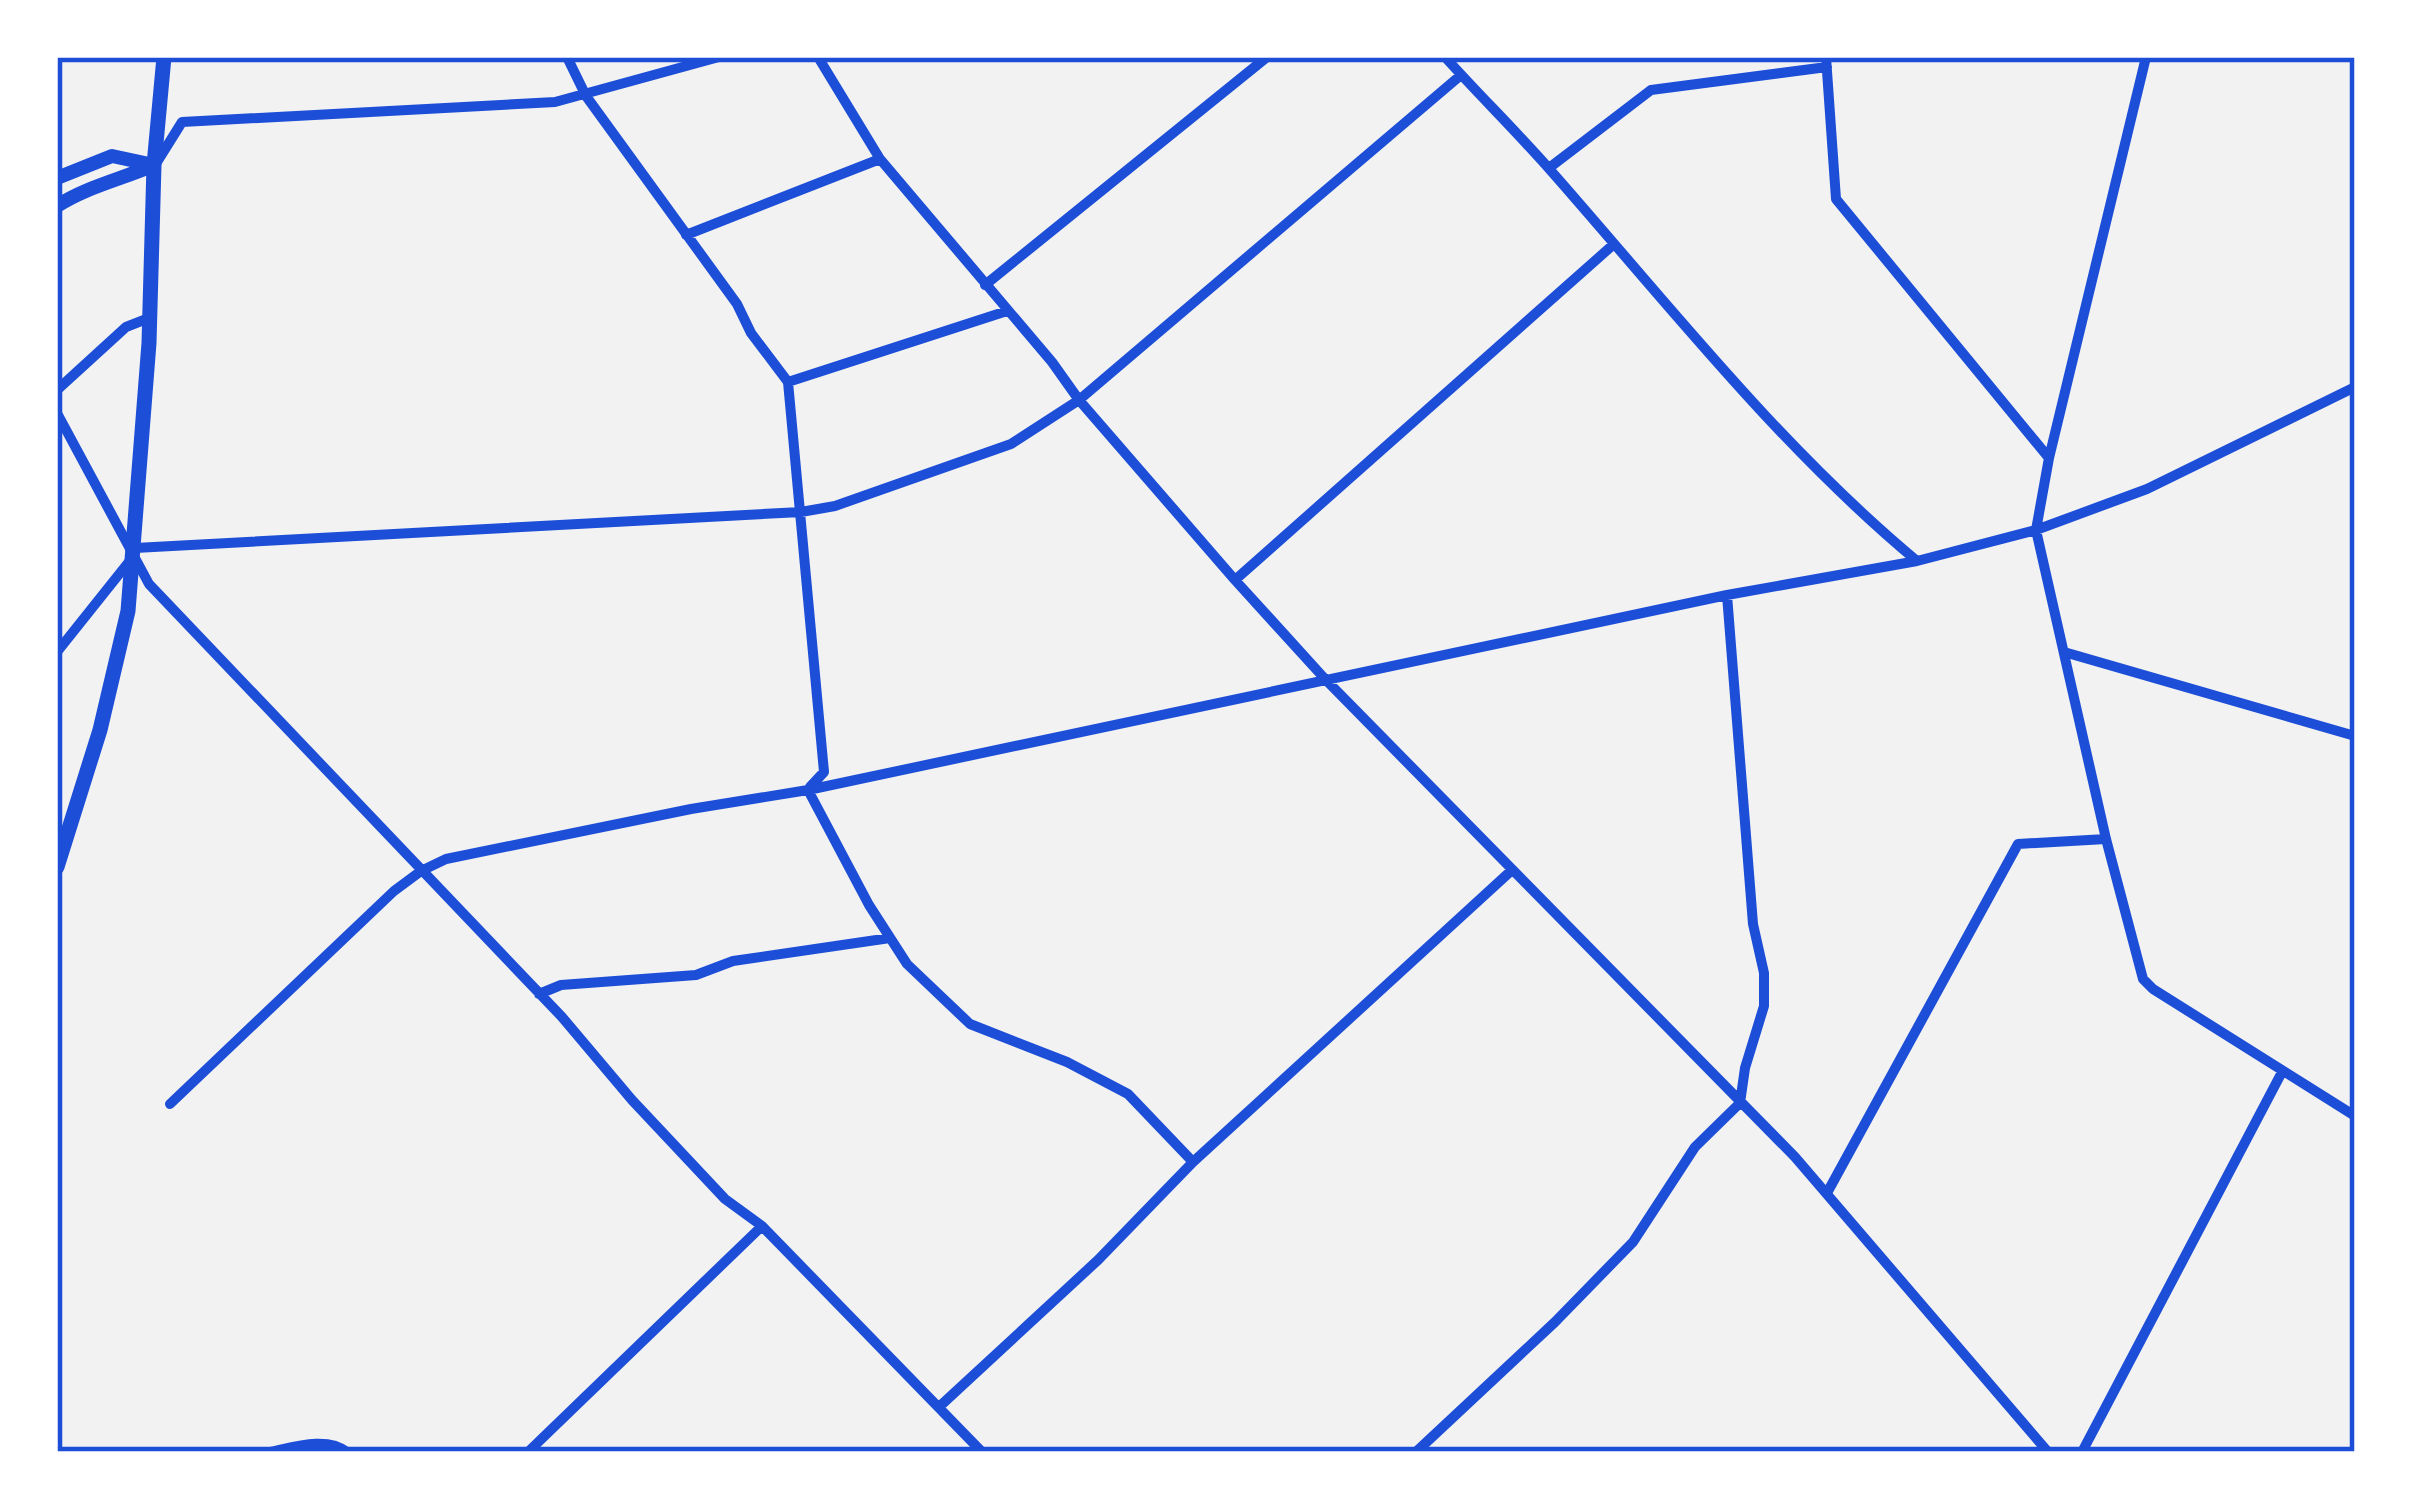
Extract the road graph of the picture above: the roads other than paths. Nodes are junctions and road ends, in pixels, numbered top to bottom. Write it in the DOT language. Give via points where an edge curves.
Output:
graph roads {
  1 [pos="164,57"];
  2 [pos="567,57"];
  3 [pos="719,57"];
  4 [pos="818,57"];
  5 [pos="1267,57"];
  6 [pos="1445,57"];
  7 [pos="2146,57"];
  8 [pos="1827,62"];
  9 [pos="1461,75"];
  10 [pos="586,96"];
  11 [pos="880,159"];
  12 [pos="154,166"];
  13 [pos="1549,168"];
  14 [pos="57,178"];
  15 [pos="57,206"];
  16 [pos="686,235"];
  17 [pos="1614,244"];
  18 [pos="986,285"];
  19 [pos="1007,311"];
  20 [pos="149,318"];
  21 [pos="788,382"];
  22 [pos="2355,387"];
  23 [pos="57,390"];
  24 [pos="1078,400"];
  25 [pos="57,413"];
  26 [pos="2049,458"];
  27 [pos="801,512"];
  28 [pos="2036,530"];
  29 [pos="135,552"];
  30 [pos="1917,561"];
  31 [pos="1235,580"];
  32 [pos="1727,595"];
  33 [pos="57,652"];
  34 [pos="2064,652"];
  35 [pos="1324,679"];
  36 [pos="2355,736"];
  37 [pos="808,790"];
  38 [pos="2106,839"];
  39 [pos="57,867"];
  40 [pos="421,871"];
  41 [pos="1512,871"];
  42 [pos="890,938"];
  43 [pos="539,994"];
  44 [pos="2282,1072"];
  45 [pos="1740,1103"];
  46 [pos="170,1104"];
  47 [pos="2355,1116"];
  48 [pos="1193,1162"];
  49 [pos="1827,1193"];
  50 [pos="762,1226"];
  51 [pos="939,1407"];
  52 [pos="270,1452"];
  53 [pos="347,1452"];
  54 [pos="528,1452"];
  55 [pos="982,1452"];
  56 [pos="1416,1452"];
  57 [pos="2048,1452"];
  58 [pos="2082,1452"];
  1 -- 12 [label="main road"];
  2 -- 10 [label="street"];
  3 -- 10 [label="street"];
  4 -- 11 [label="street"];
  5 -- 18 [label="street"];
  6 -- 9 [label="street"];
  7 -- 26 [label="street"];
  8 -- 13 [label="street" via="1651,89"];
  8 -- 26 [label="street" via="1835,199"];
  9 -- 13 [label="street"];
  9 -- 24 [label="street"];
  10 -- 12 [label="street" via="182,122"];
  10 -- 16 [label="street"];
  11 -- 16 [label="street"];
  11 -- 18 [label="street"];
  12 -- 14 [label="street" via="112,156"];
  12 -- 15 [label="street"];
  12 -- 20 [label="main road"];
  13 -- 17 [label="street"];
  16 -- 21 [label="street"];
  17 -- 30 [label="street" via="1780,433"];
  17 -- 31 [label="street"];
  18 -- 19 [label="street"];
  19 -- 21 [label="street"];
  19 -- 24 [label="street"];
  20 -- 23 [label="street" via="126,327"];
  20 -- 29 [label="main road"];
  21 -- 27 [label="street"];
  22 -- 28 [label="street" via="2187,471"];
  24 -- 27 [label="street" via="1011,444"];
  24 -- 31 [label="street"];
  25 -- 29 [label="street"];
  26 -- 28 [label="street"];
  27 -- 29 [label="street"];
  27 -- 37 [label="street" via="824,772"];
  28 -- 30 [label="street"];
  28 -- 34 [label="street"];
  29 -- 33 [label="street"];
  29 -- 39 [label="main road" via="100,730"];
  29 -- 40 [label="street" via="149,584"];
  30 -- 32 [label="street"];
  31 -- 35 [label="street"];
  32 -- 35 [label="street"];
  32 -- 45 [label="street" via="1753,924 1764,973"];
  34 -- 36 [label="street"];
  34 -- 38 [label="street"];
  35 -- 37 [label="street"];
  35 -- 41 [label="street"];
  37 -- 40 [label="street" via="446,859"];
  37 -- 42 [label="street"];
  38 -- 44 [label="street" via="2143,980"];
  38 -- 49 [label="street" via="2018,844"];
  40 -- 43 [label="street"];
  40 -- 46 [label="street"];
  41 -- 45 [label="street"];
  41 -- 48 [label="street"];
  42 -- 43 [label="street"];
  42 -- 48 [label="street" via="970,1024 1128,1094"];
  43 -- 50 [label="street" via="725,1199"];
  44 -- 47 [label="street"];
  44 -- 58 [label="street"];
  45 -- 49 [label="street"];
  45 -- 56 [label="street" via="1695,1147 1633,1242"];
  48 -- 51 [label="street"];
  49 -- 57 [label="street"];
  50 -- 51 [label="street"];
  50 -- 54 [label="street"];
  51 -- 55 [label="street"];
  52 -- 53 [label="street" via="324,1443"];
}
